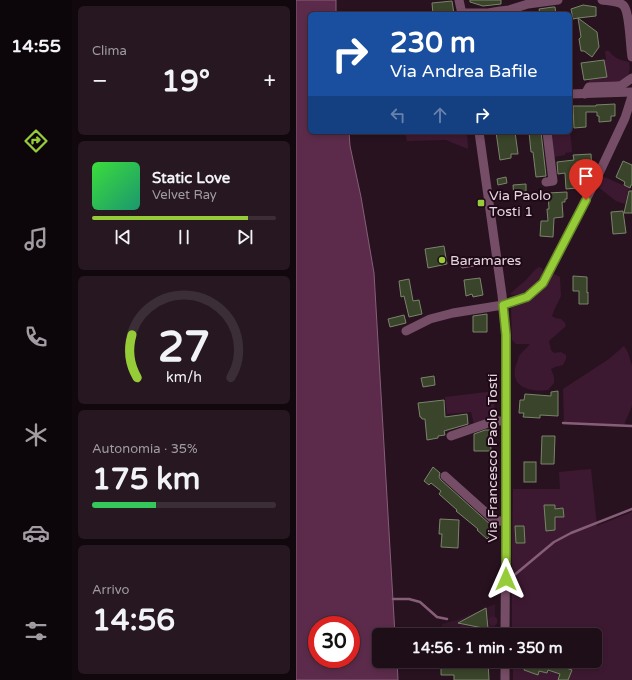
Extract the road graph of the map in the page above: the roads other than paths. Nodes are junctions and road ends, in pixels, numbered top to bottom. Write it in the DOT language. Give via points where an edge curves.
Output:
graph roads {
  1 [pos="459,0"];
  2 [pos="558,0"];
  3 [pos="602,0"];
  4 [pos="462,12"];
  5 [pos="494,12"];
  6 [pos="632,57"];
  7 [pos="632,78"];
  8 [pos="572,94"];
  9 [pos="585,94"];
  10 [pos="630,94"];
  11 [pos="479,134"];
  12 [pos="547,134"];
  13 [pos="549,179"];
  14 [pos="503,305"];
  15 [pos="406,331"];
  16 [pos="506,421"];
  17 [pos="452,436"];
  18 [pos="446,476"];
  19 [pos="506,522"];
  20 [pos="505,628"];
  21 [pos="505,668"];
  22 [pos="505,680"];
  1 -- 4 [label="street"];
  2 -- 5 [label="street"];
  3 -- 6 [label="street" via="624,5 628,12"];
  7 -- 9 [label="street" via="618,86 589,87"];
  8 -- 9 [label="street"];
  9 -- 10 [label="street"];
  10 -- 14 [label="street" via="625,118 543,283 527,297"];
  11 -- 14 [label="street, Via Francesco Paolo Tosti"];
  12 -- 13 [label="street"];
  14 -- 15 [label="street" via="430,319"];
  14 -- 16 [label="street, Via Francesco Paolo Tosti" via="506,335"];
  16 -- 17 [label="street" via="494,421"];
  16 -- 19 [label="street, Via Francesco Paolo Tosti"];
  18 -- 19 [label="street" via="494,520"];
  19 -- 20 [label="street, Via Francesco Paolo Tosti"];
  21 -- 22 [label="street"];
}
